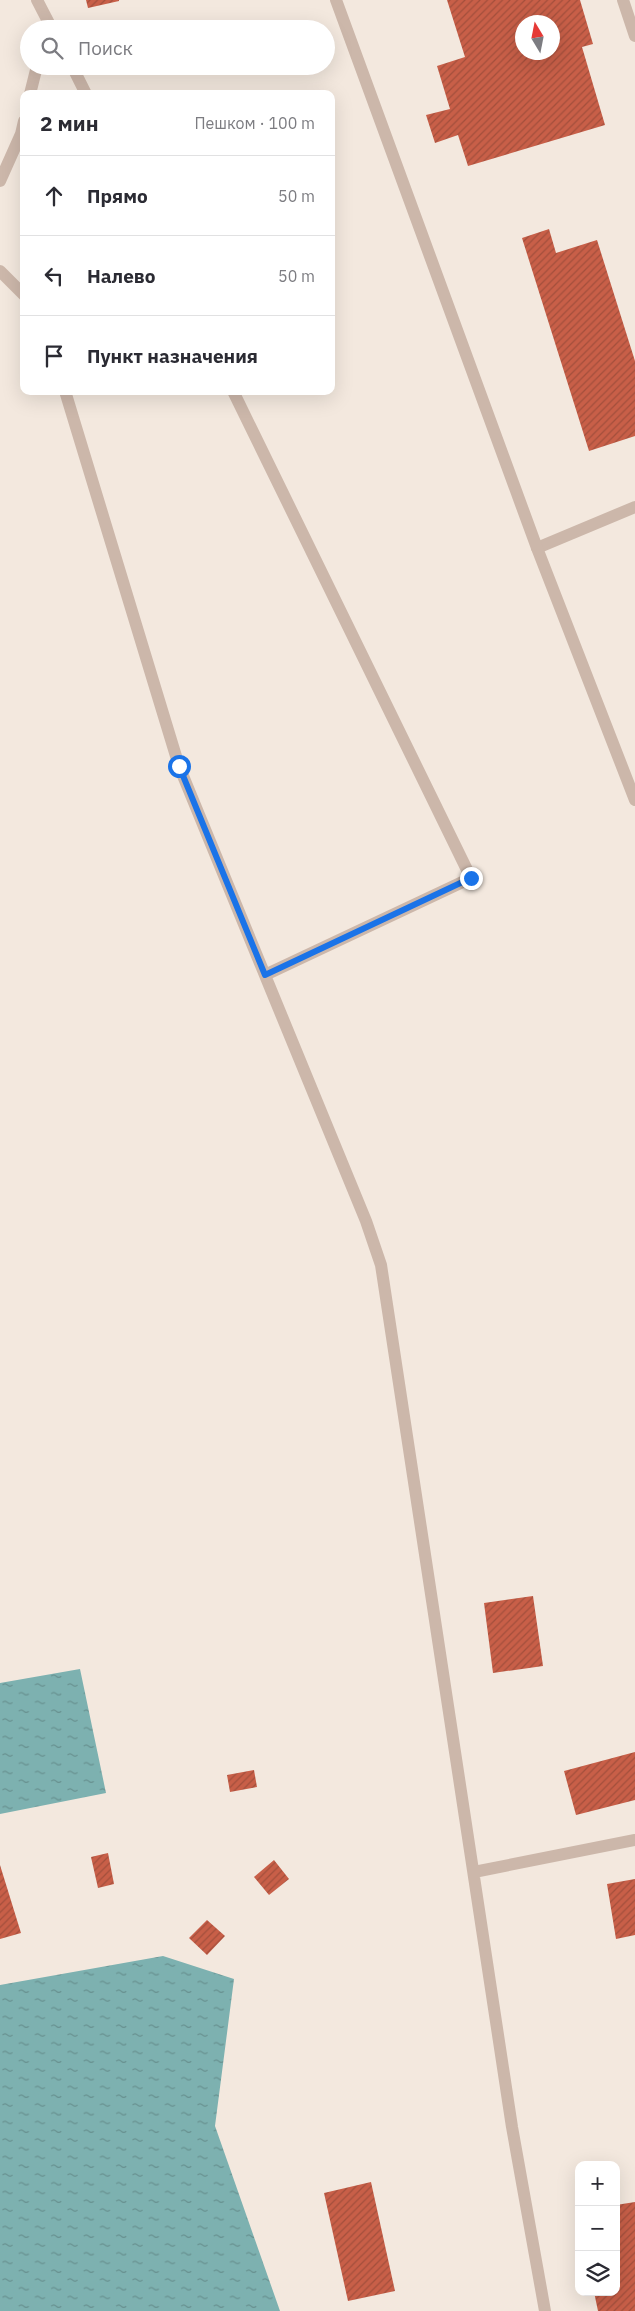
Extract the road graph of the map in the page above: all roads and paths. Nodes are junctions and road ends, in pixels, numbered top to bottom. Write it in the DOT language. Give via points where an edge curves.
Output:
graph roads {
  1 [pos="37,0"];
  2 [pos="336,0"];
  3 [pos="624,0"];
  4 [pos="45,20"];
  5 [pos="635,36"];
  6 [pos="35,75"];
  7 [pos="76,75"];
  8 [pos="31,90"];
  9 [pos="84,90"];
  10 [pos="20,136"];
  11 [pos="0,181"];
  12 [pos="0,271"];
  13 [pos="20,291"];
  14 [pos="66,395"];
  15 [pos="235,395"];
  16 [pos="635,507"];
  17 [pos="537,548"];
  18 [pos="635,800"];
  19 [pos="265,975"];
  20 [pos="635,1840"];
  21 [pos="474,1872"];
  22 [pos="545,2311"];
  1 -- 4 [label="street"];
  2 -- 17 [label="street"];
  3 -- 5 [label="street"];
  6 -- 8 [label="street"];
  7 -- 9 [label="street"];
  10 -- 11 [label="street"];
  12 -- 13 [label="street"];
  14 -- 19 [label="street" via="179,766"];
  15 -- 19 [label="street" via="471,878"];
  16 -- 17 [label="street"];
  17 -- 18 [label="street"];
  19 -- 21 [label="street" via="381,1265"];
  20 -- 21 [label="street"];
  21 -- 22 [label="street" via="512,2128"];
}
